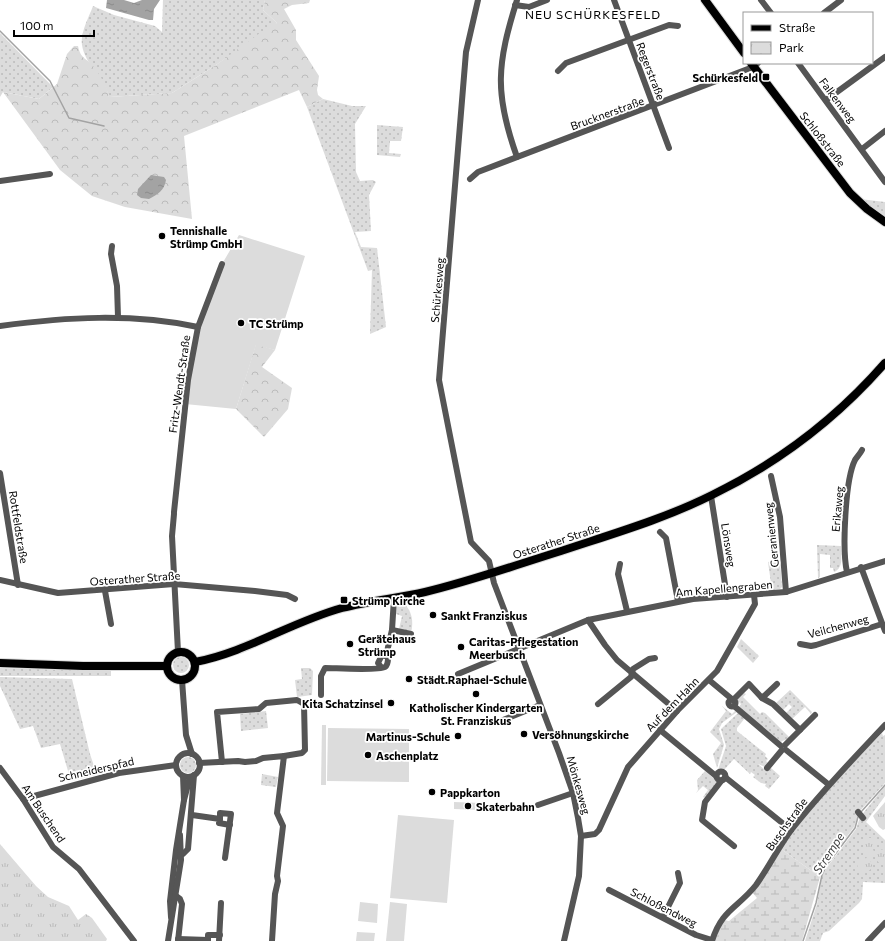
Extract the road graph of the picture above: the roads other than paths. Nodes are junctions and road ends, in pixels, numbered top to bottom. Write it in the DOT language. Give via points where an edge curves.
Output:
graph roads {
  1 [pos="478,0"];
  2 [pos="547,0"];
  3 [pos="614,0"];
  4 [pos="705,0"];
  5 [pos="761,0"];
  6 [pos="841,0"];
  7 [pos="516,3"];
  8 [pos="770,12"];
  9 [pos="825,12"];
  10 [pos="678,26"];
  11 [pos="629,40"];
  12 [pos="743,52"];
  13 [pos="885,57"];
  14 [pos="754,64"];
  15 [pos="799,64"];
  16 [pos="558,71"];
  17 [pos="826,100"];
  18 [pos="654,106"];
  19 [pos="885,131"];
  20 [pos="669,148"];
  21 [pos="862,149"];
  22 [pos="517,157"];
  23 [pos="50,174"];
  24 [pos="470,179"];
  25 [pos="0,181"];
  26 [pos="885,182"];
  27 [pos="885,222"];
  28 [pos="112,246"];
  29 [pos="222,264"];
  30 [pos="118,317"];
  31 [pos="0,326"];
  32 [pos="198,327"];
  33 [pos="885,363"];
  34 [pos="862,450"];
  35 [pos="0,473"];
  36 [pos="771,476"];
  37 [pos="712,496"];
  38 [pos="660,532"];
  39 [pos="885,561"];
  40 [pos="620,564"];
  41 [pos="861,567"];
  42 [pos="848,572"];
  43 [pos="492,573"];
  44 [pos="0,580"];
  45 [pos="174,584"];
  46 [pos="18,585"];
  47 [pos="106,591"];
  48 [pos="786,592"];
  49 [pos="754,595"];
  50 [pos="727,597"];
  51 [pos="394,598"];
  52 [pos="295,599"];
  53 [pos="678,601"];
  54 [pos="627,611"];
  55 [pos="588,620"];
  56 [pos="111,624"];
  57 [pos="882,624"];
  58 [pos="392,630"];
  59 [pos="885,631"];
  60 [pos="411,634"];
  61 [pos="800,644"];
  62 [pos="519,648"];
  63 [pos="178,652"];
  64 [pos="655,658"];
  65 [pos="195,662"];
  66 [pos="0,663"];
  67 [pos="164,667"];
  68 [pos="632,673"];
  69 [pos="458,674"];
  70 [pos="182,680"];
  71 [pos="709,680"];
  72 [pos="777,684"];
  73 [pos="321,695"];
  74 [pos="762,698"];
  75 [pos="733,702"];
  76 [pos="598,704"];
  77 [pos="540,705"];
  78 [pos="677,711"];
  79 [pos="815,716"];
  80 [pos="503,720"];
  81 [pos="885,724"];
  82 [pos="660,730"];
  83 [pos="800,730"];
  84 [pos="186,734"];
  85 [pos="784,748"];
  86 [pos="183,754"];
  87 [pos="192,754"];
  88 [pos="284,756"];
  89 [pos="222,762"];
  90 [pos="199,764"];
  91 [pos="176,765"];
  92 [pos="0,768"];
  93 [pos="767,768"];
  94 [pos="183,776"];
  95 [pos="192,776"];
  96 [pos="723,778"];
  97 [pos="828,784"];
  98 [pos="573,793"];
  99 [pos="23,799"];
  100 [pos="184,800"];
  101 [pos="538,805"];
  102 [pos="858,812"];
  103 [pos="192,815"];
  104 [pos="220,818"];
  105 [pos="863,818"];
  106 [pos="230,825"];
  107 [pos="791,830"];
  108 [pos="581,836"];
  109 [pos="734,846"];
  110 [pos="178,852"];
  111 [pos="225,858"];
  112 [pos="678,873"];
  113 [pos="609,890"];
  114 [pos="176,896"];
  115 [pos="221,903"];
  116 [pos="171,917"];
  117 [pos="663,917"];
  118 [pos="885,923"];
  119 [pos="220,938"];
  120 [pos="178,940"];
  121 [pos="208,940"];
  122 [pos="712,940"];
  123 [pos="134,941"];
  124 [pos="168,941"];
  125 [pos="272,941"];
  126 [pos="564,941"];
  127 [pos="868,941"];
  1 -- 43 [label="street, Schürkesweg" via="466,52 439,380 471,542 489,561"];
  2 -- 7 [label="street" via="529,7"];
  3 -- 11 [label="street, Regerstraße"];
  4 -- 12 [label="main road"];
  5 -- 8 [label="street"];
  6 -- 9 [label="street"];
  7 -- 22 [label="street" via="504,41 500,80 507,130"];
  10 -- 11 [label="street" via="669,25"];
  11 -- 16 [label="street" via="566,63"];
  11 -- 18 [label="street, Regerstraße"];
  13 -- 17 [label="street"];
  14 -- 18 [label="street, Brucknerstraße"];
  14 -- 27 [label="main road, Schloßstraße" via="850,192 866,209"];
  15 -- 17 [label="street, Falkenweg"];
  17 -- 21 [label="street, Falkenweg"];
  18 -- 20 [label="street, Regerstraße"];
  18 -- 22 [label="street, Brucknerstraße"];
  19 -- 21 [label="street"];
  21 -- 26 [label="street, Falkenweg"];
  22 -- 24 [label="street, Brucknerstraße" via="478,172"];
  23 -- 25 [label="street"];
  28 -- 30 [label="street"];
  29 -- 32 [label="street, Fritz-Wendt-Straße"];
  30 -- 31 [label="street" via="66,318"];
  30 -- 32 [label="street" via="169,321"];
  32 -- 45 [label="street, Fritz-Wendt-Straße" via="188,380 174,513"];
  33 -- 37 [label="main road, Osterather Straße" via="845,405 808,436 766,466"];
  34 -- 42 [label="street, Erikaweg" via="855,461 846,512 845,560"];
  35 -- 46 [label="street, Rottfeldstraße"];
  36 -- 48 [label="street, Geranienweg" via="780,517"];
  37 -- 43 [label="main road, Osterather Straße" via="667,515"];
  37 -- 50 [label="street, Lönsweg"];
  38 -- 53 [label="street" via="666,538"];
  39 -- 41 [label="street, Am Kapellengraben"];
  40 -- 54 [label="street" via="618,574"];
  41 -- 42 [label="street, Am Kapellengraben"];
  41 -- 57 [label="street"];
  42 -- 48 [label="street, Am Kapellengraben"];
  43 -- 51 [label="main road, Osterather Straße" via="426,592"];
  43 -- 62 [label="street, Mönkesweg"];
  44 -- 46 [label="street, Osterather Straße"];
  45 -- 47 [label="street, Osterather Straße"];
  45 -- 52 [label="street, Osterather Straße" via="255,591 287,595"];
  45 -- 63 [label="street, Fritz-Wendt-Straße"];
  46 -- 47 [label="street, Osterather Straße" via="58,593"];
  47 -- 56 [label="street"];
  48 -- 49 [label="street, Am Kapellengraben"];
  49 -- 50 [label="street, Am Kapellengraben"];
  49 -- 71 [label="street, Auf dem Hahn" via="752,610 720,667"];
  50 -- 53 [label="street, Am Kapellengraben"];
  51 -- 58 [label="street"];
  51 -- 65 [label="main road, Osterather Straße" via="345,607 320,615 234,652"];
  53 -- 54 [label="street, Am Kapellengraben"];
  54 -- 55 [label="street, Am Kapellengraben"];
  55 -- 62 [label="street, Am Kapellengraben"];
  55 -- 68 [label="street" via="617,660"];
  57 -- 59 [label="street"];
  57 -- 61 [label="street, Veilchenweg" via="811,646"];
  58 -- 60 [label="street"];
  58 -- 73 [label="street" via="386,656 380,656 380,667 325,668 321,676"];
  62 -- 69 [label="street, Am Kapellengraben"];
  62 -- 77 [label="street, Mönkesweg"];
  63 -- 65 [label="main road" via="186,653"];
  63 -- 67 [label="main road"];
  64 -- 68 [label="street" via="633,669"];
  65 -- 70 [label="main road" via="192,675"];
  66 -- 67 [label="main road"];
  67 -- 70 [label="main road" via="171,675"];
  68 -- 76 [label="street" via="631,677"];
  68 -- 78 [label="street"];
  70 -- 84 [label="street"];
  71 -- 75 [label="street"];
  71 -- 78 [label="street, Auf dem Hahn"];
  72 -- 74 [label="street"];
  74 -- 75 [label="street" via="749,684"];
  74 -- 83 [label="street" via="773,704"];
  75 -- 85 [label="street"];
  77 -- 80 [label="street"];
  77 -- 98 [label="street, Mönkesweg"];
  78 -- 82 [label="street, Auf dem Hahn"];
  79 -- 83 [label="street"];
  81 -- 97 [label="street, Buschstraße"];
  82 -- 96 [label="street" via="716,776 721,771 724,773"];
  82 -- 108 [label="street, Auf dem Hahn" via="624,774 599,830 595,834"];
  83 -- 85 [label="street"];
  84 -- 86 [label="street"];
  84 -- 87 [label="street"];
  85 -- 93 [label="street"];
  85 -- 97 [label="street"];
  86 -- 87 [label="street"];
  86 -- 91 [label="street" via="178,758"];
  87 -- 90 [label="street"];
  88 -- 89 [label="street" via="256,761"];
  88 -- 89 [label="street" via="302,753 305,748 304,704 297,700 266,703 259,709 216,712"];
  88 -- 125 [label="street" via="277,813 283,826"];
  89 -- 90 [label="street"];
  90 -- 95 [label="street" via="198,770"];
  91 -- 94 [label="street" via="178,772"];
  91 -- 99 [label="street, Schneiderspfad" via="118,772"];
  92 -- 99 [label="street, Am Buschend"];
  94 -- 95 [label="street"];
  94 -- 100 [label="street"];
  95 -- 100 [label="street"];
  95 -- 103 [label="street"];
  96 -- 107 [label="street"];
  96 -- 109 [label="street" via="705,802 702,820"];
  97 -- 107 [label="street, Buschstraße"];
  98 -- 101 [label="street"];
  98 -- 108 [label="street, Mönkesweg"];
  99 -- 123 [label="street, Am Buschend" via="53,847 79,869"];
  100 -- 110 [label="street"];
  102 -- 105 [label="street"];
  103 -- 104 [label="street"];
  103 -- 110 [label="street" via="188,849 185,853"];
  104 -- 106 [label="street" via="219,823"];
  104 -- 106 [label="street" via="220,813 231,814"];
  106 -- 111 [label="street"];
  107 -- 122 [label="street, Buschstraße" via="755,885 718,923"];
  108 -- 126 [label="street, Mönkesweg" via="579,876"];
  110 -- 114 [label="street"];
  110 -- 116 [label="street" via="170,901"];
  112 -- 117 [label="street" via="680,883"];
  113 -- 117 [label="street, Schloßendweg"];
  114 -- 116 [label="street"];
  114 -- 120 [label="street" via="182,901"];
  115 -- 119 [label="street"];
  116 -- 124 [label="street"];
  117 -- 122 [label="street, Schloßendweg" via="696,935"];
  118 -- 127 [label="street"];
  119 -- 121 [label="street" via="208,935"];
  120 -- 121 [label="street"];
}
